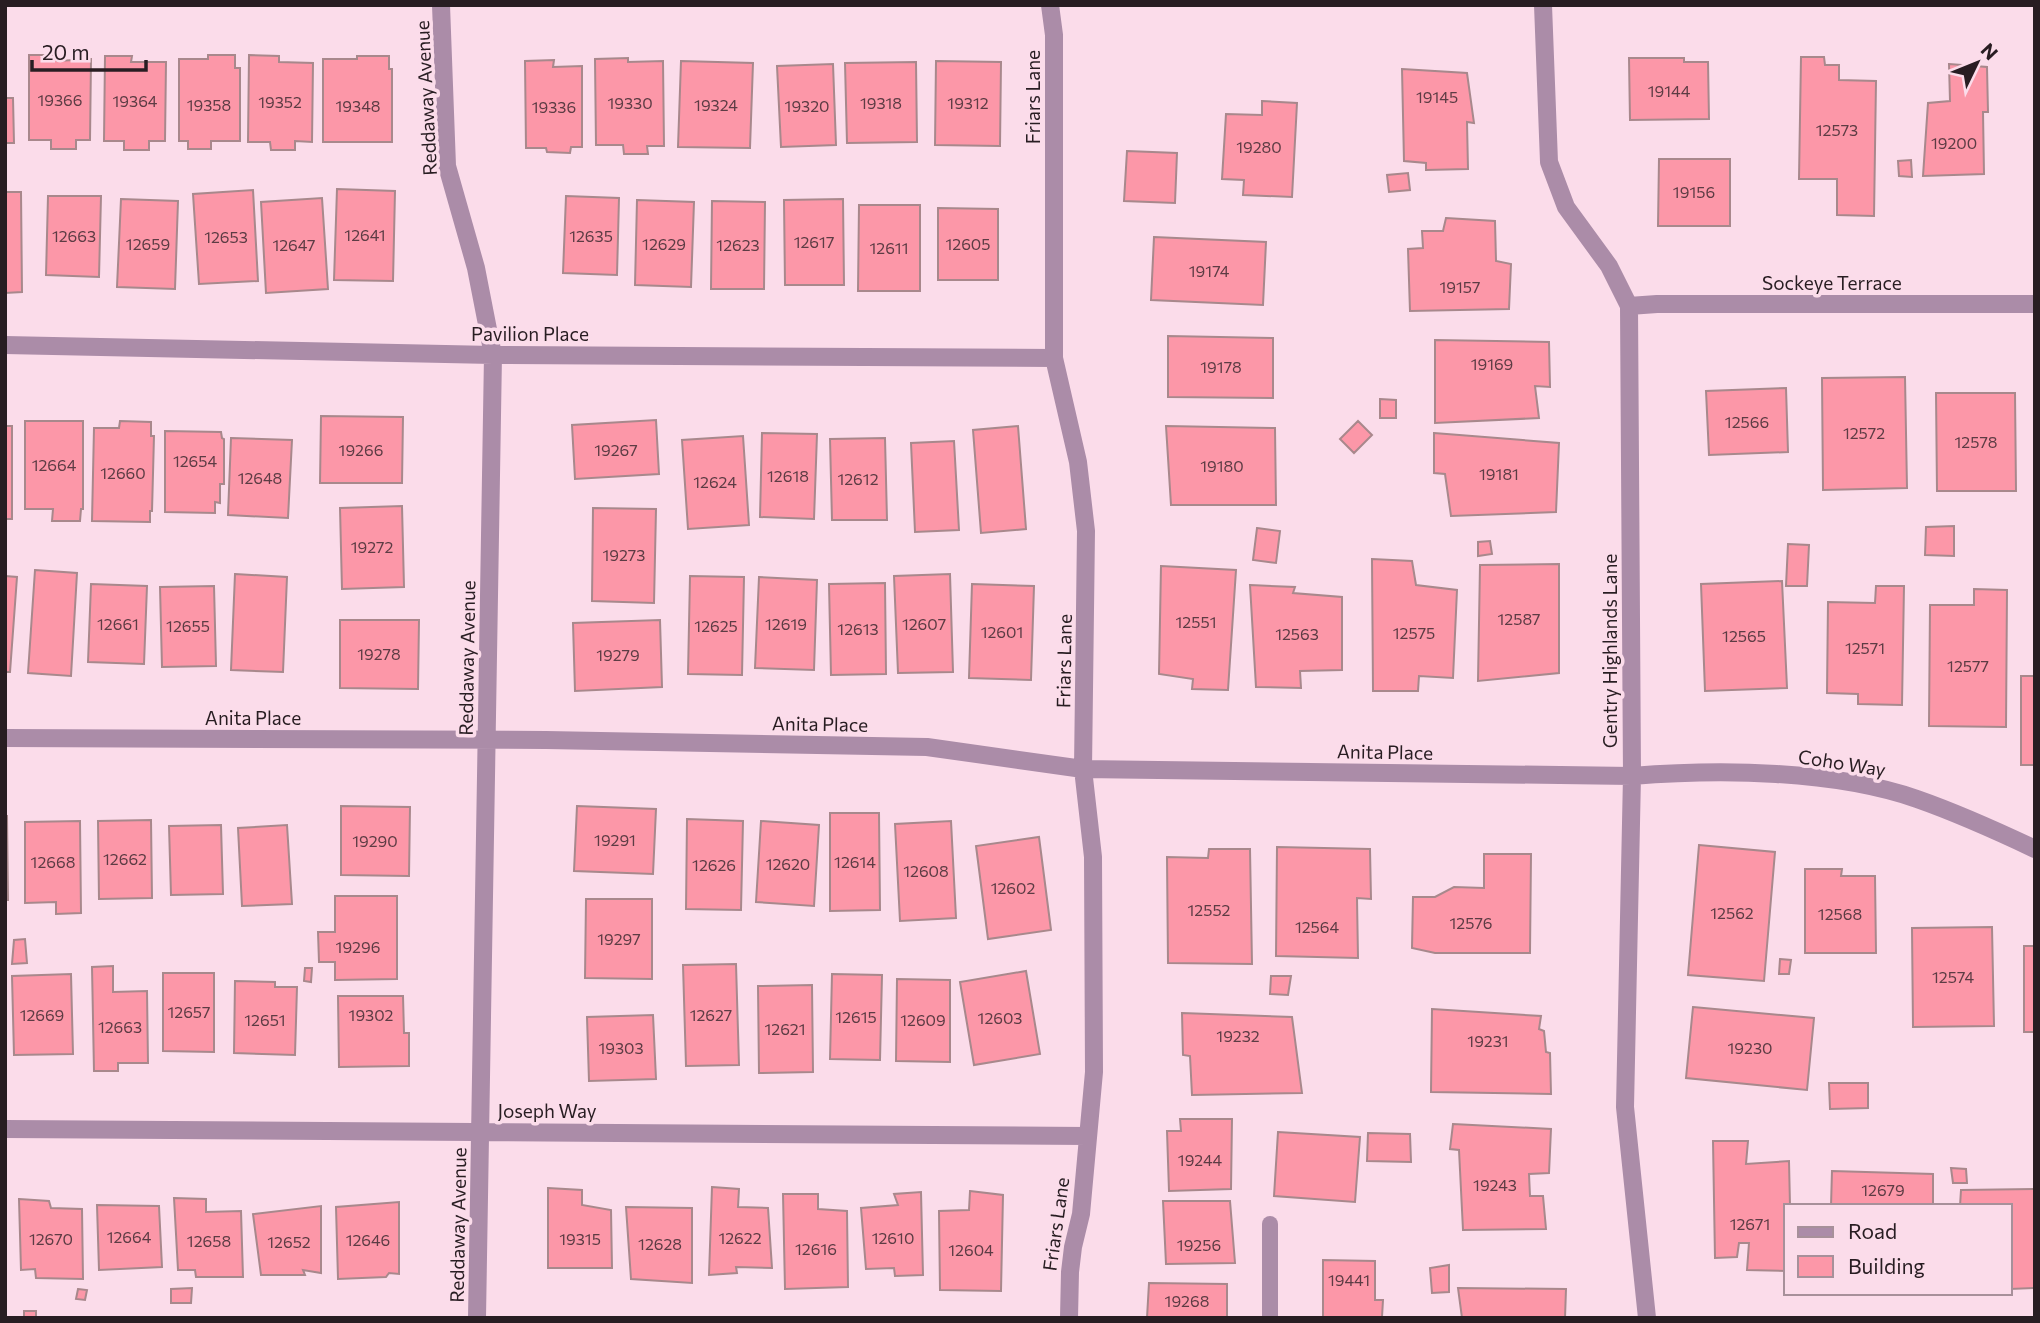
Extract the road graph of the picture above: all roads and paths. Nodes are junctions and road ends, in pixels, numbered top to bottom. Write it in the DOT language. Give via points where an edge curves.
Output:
graph roads {
  1 [pos="441,5"];
  2 [pos="1050,5"];
  3 [pos="1543,5"];
  4 [pos="2035,304"];
  5 [pos="1629,306"];
  6 [pos="5,345"];
  7 [pos="493,355"];
  8 [pos="1054,358"];
  9 [pos="5,738"];
  10 [pos="487,740"];
  11 [pos="1083,769"];
  12 [pos="1632,776"];
  13 [pos="2035,849"];
  14 [pos="5,1129"];
  15 [pos="481,1131"];
  16 [pos="1088,1136"];
  17 [pos="1270,1224"];
  18 [pos="477,1318"];
  19 [pos="1069,1318"];
  20 [pos="1270,1318"];
  21 [pos="1647,1318"];
  1 -- 7 [label="street, Reddaway Avenue" via="447,166 476,268"];
  2 -- 8 [label="street, Friars Lane" via="1054,35"];
  3 -- 5 [label="street, Gentry Highlands Lane" via="1549,162 1566,206 1609,266"];
  4 -- 5 [label="street, Sockeye Terrace"];
  5 -- 12 [label="street, Gentry Highlands Lane"];
  6 -- 7 [label="street, Pavilion Place"];
  7 -- 8 [label="street, Pavilion Place"];
  7 -- 10 [label="street, Reddaway Avenue"];
  8 -- 11 [label="street, Friars Lane" via="1078,462 1086,531"];
  9 -- 10 [label="street, Anita Place"];
  10 -- 11 [label="street, Anita Place" via="927,747"];
  10 -- 15 [label="street, Reddaway Avenue"];
  11 -- 12 [label="street, Anita Place"];
  11 -- 16 [label="street, Friars Lane" via="1093,857 1094,1072"];
  12 -- 13 [label="street, Coho Way" via="1684,772 1818,778 1916,799"];
  12 -- 21 [label="street, Gentry Highlands Lane" via="1625,1107"];
  14 -- 15 [label="street, Joseph Way"];
  15 -- 16 [label="street, Joseph Way"];
  15 -- 18 [label="street, Reddaway Avenue"];
  16 -- 19 [label="street, Friars Lane" via="1070,1272"];
  17 -- 20 [label="lane"];
}
